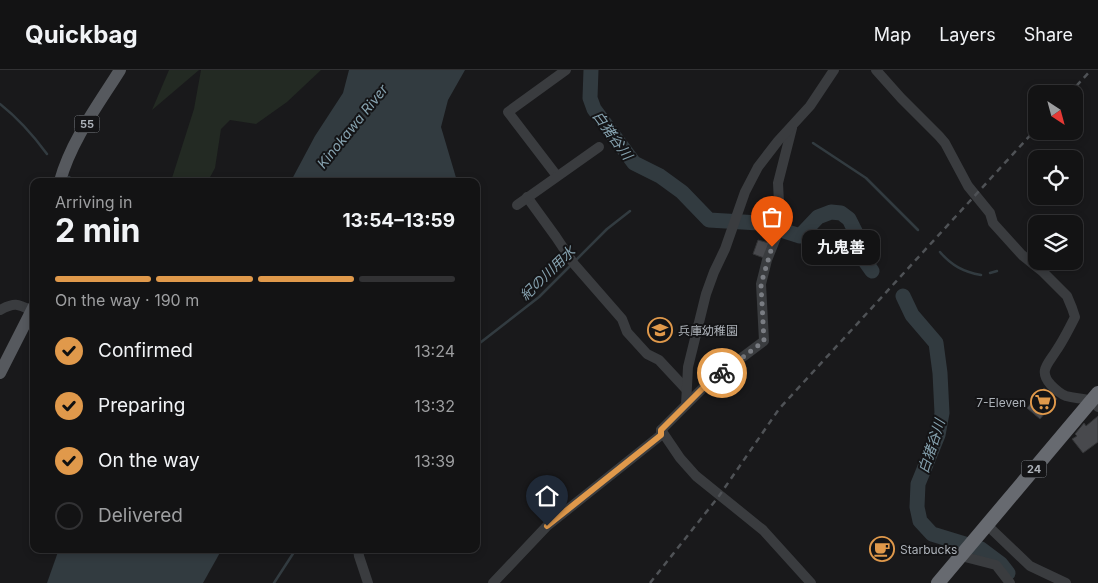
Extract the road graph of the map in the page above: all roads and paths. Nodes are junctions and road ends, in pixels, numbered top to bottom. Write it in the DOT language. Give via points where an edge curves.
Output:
graph roads {
  1 [pos="120,70"];
  2 [pos="566,70"];
  3 [pos="834,70"];
  4 [pos="876,70"];
  5 [pos="793,126"];
  6 [pos="599,147"];
  7 [pos="557,176"];
  8 [pos="61,178"];
  9 [pos="527,198"];
  10 [pos="517,205"];
  11 [pos="30,308"];
  12 [pos="0,310"];
  13 [pos="30,315"];
  14 [pos="0,373"];
  15 [pos="686,389"];
  16 [pos="1096,400"];
  17 [pos="686,405"];
  18 [pos="661,430"];
  19 [pos="987,526"];
  20 [pos="359,553"];
  21 [pos="961,556"];
  22 [pos="368,583"];
  23 [pos="493,583"];
  24 [pos="811,583"];
  25 [pos="938,583"];
  26 [pos="1010,583"];
  27 [pos="1066,583"];
  1 -- 8 [label="main road, 55" via="72,148"];
  2 -- 7 [label="street" via="508,112"];
  3 -- 5 [label="street"];
  4 -- 16 [label="street" via="945,143 968,186 990,213 993,223 1066,296 1075,317 1045,368 1046,379 1065,396"];
  5 -- 15 [label="street" via="758,167 745,192 706,294 691,349"];
  5 -- 17 [label="street" via="778,182 778,228 761,284 764,341 708,383"];
  6 -- 7 [label="street"];
  7 -- 9 [label="street"];
  9 -- 10 [label="street"];
  9 -- 15 [label="street" via="573,262 622,320 627,332"];
  11 -- 12 [label="street" via="12,304"];
  13 -- 14 [label="main road"];
  15 -- 17 [label="street"];
  16 -- 19 [label="highway, 24"];
  17 -- 18 [label="street"];
  18 -- 23 [label="street" via="661,435 547,526"];
  18 -- 24 [label="street" via="696,476 763,530"];
  19 -- 21 [label="highway, 24"];
  19 -- 27 [label="street" via="1030,566"];
  20 -- 22 [label="street"];
  21 -- 25 [label="highway, 24"];
  21 -- 26 [label="street" via="996,565"];
}
